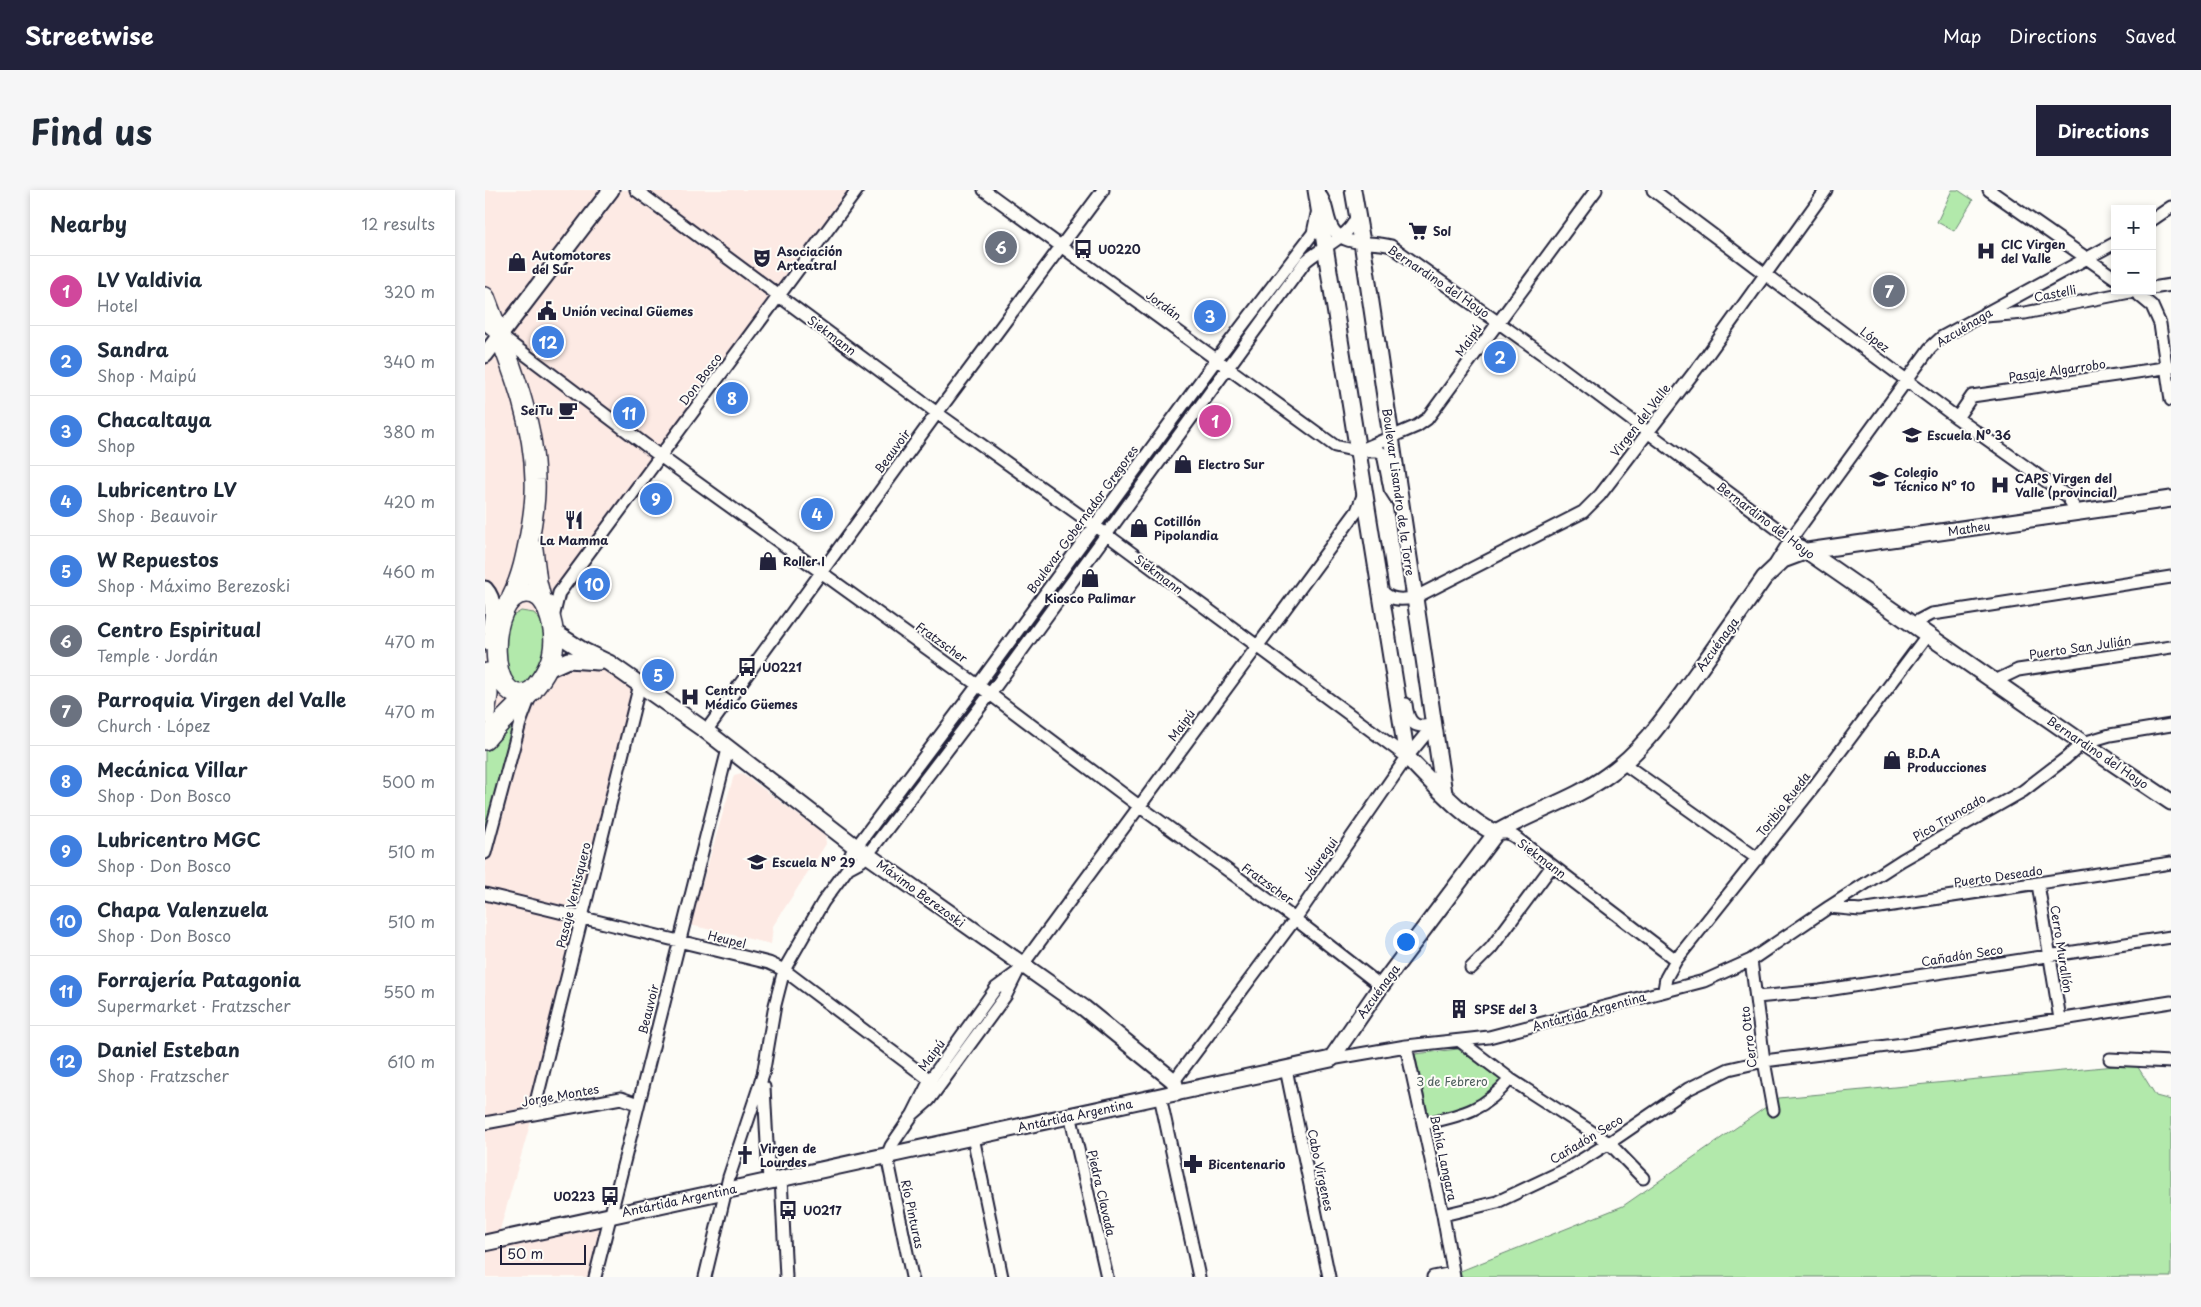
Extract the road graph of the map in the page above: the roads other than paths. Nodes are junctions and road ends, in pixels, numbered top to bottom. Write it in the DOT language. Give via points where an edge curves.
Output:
graph roads {
  1 [pos="611,190"];
  2 [pos="636,190"];
  3 [pos="857,190"];
  4 [pos="984,190"];
  5 [pos="1103,190"];
  6 [pos="1346,190"];
  7 [pos="1353,190"];
  8 [pos="1596,190"];
  9 [pos="1653,190"];
  10 [pos="1826,190"];
  11 [pos="1989,190"];
  12 [pos="1317,193"];
  13 [pos="2171,207"];
  14 [pos="1357,213"];
  15 [pos="2156,217"];
  16 [pos="1341,237"];
  17 [pos="1362,242"];
  18 [pos="1061,245"];
  19 [pos="2111,245"];
  20 [pos="1325,247"];
  21 [pos="2086,259"];
  22 [pos="1766,274"];
  23 [pos="2111,275"];
  24 [pos="2171,285"];
  25 [pos="2156,287"];
  26 [pos="2114,295"];
  27 [pos="2139,295"];
  28 [pos="779,296"];
  29 [pos="485,297"];
  30 [pos="1980,316"];
  31 [pos="1497,321"];
  32 [pos="492,330"];
  33 [pos="485,354"];
  34 [pos="1216,360"];
  35 [pos="2169,368"];
  36 [pos="1228,369"];
  37 [pos="1906,380"];
  38 [pos="2171,400"];
  39 [pos="937,413"];
  40 [pos="1957,418"];
  41 [pos="1648,433"];
  42 [pos="1391,437"];
  43 [pos="1357,451"];
  44 [pos="660,456"];
  45 [pos="1364,494"];
  46 [pos="2171,499"];
  47 [pos="1399,503"];
  48 [pos="2077,512"];
  49 [pos="532,520"];
  50 [pos="1095,526"];
  51 [pos="1106,534"];
  52 [pos="1791,539"];
  53 [pos="1807,551"];
  54 [pos="1772,568"];
  55 [pos="822,571"];
  56 [pos="2171,577"];
  57 [pos="566,584"];
  58 [pos="485,588"];
  59 [pos="1380,589"];
  60 [pos="511,597"];
  61 [pos="542,598"];
  62 [pos="1415,598"];
  63 [pos="1912,624"];
  64 [pos="553,628"];
  65 [pos="1928,634"];
  66 [pos="487,637"];
  67 [pos="1256,646"];
  68 [pos="2171,647"];
  69 [pos="1391,661"];
  70 [pos="609,663"];
  71 [pos="548,669"];
  72 [pos="487,673"];
  73 [pos="1995,681"];
  74 [pos="640,684"];
  75 [pos="978,685"];
  76 [pos="535,688"];
  77 [pos="990,694"];
  78 [pos="485,714"];
  79 [pos="1434,724"];
  80 [pos="2171,725"];
  81 [pos="706,731"];
  82 [pos="485,740"];
  83 [pos="2083,743"];
  84 [pos="728,748"];
  85 [pos="1407,756"];
  86 [pos="1623,763"];
  87 [pos="1444,794"];
  88 [pos="2171,802"];
  89 [pos="1139,806"];
  90 [pos="1497,833"];
  91 [pos="862,850"];
  92 [pos="485,853"];
  93 [pos="1758,859"];
  94 [pos="2171,863"];
  95 [pos="1552,866"];
  96 [pos="2038,884"];
  97 [pos="485,894"];
  98 [pos="1829,906"];
  99 [pos="582,916"];
  100 [pos="1295,919"];
  101 [pos="2171,937"];
  102 [pos="679,941"];
  103 [pos="2050,955"];
  104 [pos="1676,960"];
  105 [pos="1751,960"];
  106 [pos="1020,968"];
  107 [pos="1471,968"];
  108 [pos="784,970"];
  109 [pos="1381,986"];
  110 [pos="1665,990"];
  111 [pos="1757,997"];
  112 [pos="2171,1002"];
  113 [pos="2060,1019"];
  114 [pos="1460,1041"];
  115 [pos="1406,1046"];
  116 [pos="1331,1059"];
  117 [pos="2110,1059"];
  118 [pos="1764,1061"];
  119 [pos="2171,1062"];
  120 [pos="1286,1069"];
  121 [pos="763,1075"];
  122 [pos="1510,1079"];
  123 [pos="930,1080"];
  124 [pos="1176,1087"];
  125 [pos="1161,1096"];
  126 [pos="639,1104"];
  127 [pos="1773,1110"];
  128 [pos="533,1114"];
  129 [pos="913,1114"];
  130 [pos="1070,1114"];
  131 [pos="485,1123"];
  132 [pos="1423,1124"];
  133 [pos="973,1137"];
  134 [pos="1609,1144"];
  135 [pos="887,1156"];
  136 [pos="1643,1178"];
  137 [pos="775,1180"];
  138 [pos="726,1190"];
  139 [pos="611,1214"];
  140 [pos="1443,1215"];
  141 [pos="485,1243"];
  142 [pos="1453,1275"];
  143 [pos="595,1277"];
  144 [pos="705,1277"];
  145 [pos="786,1277"];
  146 [pos="912,1277"];
  147 [pos="1002,1277"];
  148 [pos="1107,1277"];
  149 [pos="1199,1277"];
  150 [pos="1329,1277"];
  151 [pos="1433,1277"];
  1 -- 32 [label="street"];
  2 -- 28 [label="street, Siekmann"];
  3 -- 28 [label="street, Don Bosco"];
  4 -- 18 [label="street, Jordán"];
  5 -- 18 [label="street, Beauvoir"];
  6 -- 14 [label="street" via="1349,205"];
  7 -- 14 [label="street, Boulevar Lisandro de la Torre"];
  8 -- 31 [label="street, Maipú"];
  9 -- 22 [label="street, López"];
  10 -- 22 [label="street, Virgen del Valle"];
  11 -- 21 [label="street"];
  12 -- 16 [label="street" via="1325,200 1331,227"];
  12 -- 20 [label="street"];
  12 -- 34 [label="street, Boulevar Gobernador Gregores" via="1313,233"];
  13 -- 15 [label="street"];
  14 -- 16 [label="street"];
  14 -- 17 [label="street, Boulevar Lisandro de la Torre"];
  16 -- 17 [label="street, Bernardino del Hoyo"];
  16 -- 20 [label="street"];
  17 -- 31 [label="street, Bernardino del Hoyo" via="1391,246"];
  17 -- 42 [label="street, Boulevar Lisandro de la Torre"];
  18 -- 34 [label="street, Jordán"];
  18 -- 39 [label="street, Beauvoir"];
  19 -- 21 [label="street, Azcuénaga"];
  20 -- 36 [label="street" via="1305,262"];
  20 -- 43 [label="street"];
  21 -- 23 [label="street"];
  21 -- 30 [label="street, Azcuénaga"];
  22 -- 37 [label="street, López"];
  22 -- 41 [label="street, Virgen del Valle"];
  24 -- 25 [label="street"];
  26 -- 30 [label="street, Castelli" via="2025,313"];
  27 -- 35 [label="street" via="2157,314"];
  28 -- 39 [label="street, Siekmann"];
  28 -- 44 [label="street, Don Bosco"];
  29 -- 32 [label="main road"];
  30 -- 37 [label="street, Azcuénaga" via="1930,348"];
  31 -- 41 [label="street, Bernardino del Hoyo"];
  31 -- 42 [label="street, Maipú" via="1427,419"];
  32 -- 33 [label="street"];
  32 -- 44 [label="street, Fratzscher"];
  32 -- 49 [label="main road" via="520,390 527,423 535,481"];
  34 -- 36 [label="street, Jordán"];
  34 -- 50 [label="street, Boulevar Gobernador Gregores"];
  35 -- 38 [label="street"];
  35 -- 40 [label="street, Pasaje Algarrobo" via="1972,396"];
  36 -- 43 [label="street, Jordán" via="1335,446"];
  36 -- 51 [label="street"];
  37 -- 40 [label="street, López"];
  37 -- 52 [label="street, Azcuénaga"];
  39 -- 50 [label="street, Siekmann"];
  39 -- 55 [label="street, Beauvoir"];
  40 -- 48 [label="street, López" via="2067,496"];
  41 -- 52 [label="street, Bernardino del Hoyo"];
  41 -- 62 [label="street, Virgen del Valle" via="1583,512"];
  42 -- 43 [label="street, Maipú"];
  42 -- 47 [label="street, Boulevar Lisandro de la Torre"];
  43 -- 45 [label="street"];
  43 -- 47 [label="street, Jordán" via="1379,451 1383,454 1390,489"];
  44 -- 55 [label="street, Fratzscher"];
  44 -- 57 [label="street, Don Bosco"];
  45 -- 59 [label="street"];
  45 -- 67 [label="street, Maipú" via="1357,511"];
  46 -- 48 [label="street, Matheu"];
  47 -- 62 [label="street, Boulevar Lisandro de la Torre"];
  48 -- 53 [label="street, Matheu"];
  49 -- 60 [label="main road" via="523,569"];
  49 -- 61 [label="main road" via="534,566"];
  50 -- 51 [label="street, Siekmann"];
  50 -- 75 [label="street, Boulevar Gobernador Gregores"];
  51 -- 67 [label="street, Siekmann"];
  51 -- 77 [label="street"];
  52 -- 53 [label="street, Bernardino del Hoyo"];
  52 -- 54 [label="street, Azcuénaga"];
  53 -- 54 [label="street, Matheu"];
  53 -- 63 [label="street, Bernardino del Hoyo"];
  54 -- 86 [label="street, Azcuénaga" via="1652,734"];
  55 -- 75 [label="street, Fratzscher"];
  55 -- 81 [label="street, Beauvoir"];
  56 -- 63 [label="street" via="1931,614"];
  57 -- 61 [label="street"];
  57 -- 64 [label="street" via="556,602"];
  58 -- 60 [label="street"];
  58 -- 66 [label="street" via="492,607"];
  59 -- 62 [label="street" via="1395,599"];
  59 -- 69 [label="street"];
  60 -- 61 [label="main road" via="528,592"];
  60 -- 66 [label="main road" via="498,608"];
  61 -- 64 [label="main road"];
  62 -- 79 [label="street, Boulevar Lisandro de la Torre"];
  63 -- 65 [label="street, Bernardino del Hoyo"];
  64 -- 70 [label="street, Máximo Berezoski" via="585,652"];
  64 -- 71 [label="main road" via="555,648"];
  65 -- 73 [label="street, Bernardino del Hoyo"];
  65 -- 93 [label="street, Toribio Rueda"];
  66 -- 72 [label="main road"];
  67 -- 85 [label="street, Siekmann"];
  67 -- 89 [label="street, Maipú"];
  68 -- 73 [label="street, Puerto San Julián" via="2018,670"];
  69 -- 79 [label="street" via="1403,684 1410,721 1424,727"];
  69 -- 85 [label="street"];
  70 -- 71 [label="street, Máximo Berezoski" via="568,660"];
  70 -- 74 [label="street, Máximo Berezoski"];
  71 -- 76 [label="main road"];
  72 -- 76 [label="main road" via="490,681 503,691 518,693"];
  72 -- 78 [label="main road"];
  73 -- 83 [label="street, Bernardino del Hoyo"];
  74 -- 81 [label="street, Máximo Berezoski"];
  74 -- 99 [label="street, Pasaje Ventisquero"];
  75 -- 77 [label="street, Fratzscher"];
  75 -- 91 [label="street, Boulevar Gobernador Gregores"];
  76 -- 82 [label="main road"];
  76 -- 92 [label="street" via="520,723"];
  77 -- 89 [label="street, Fratzscher"];
  77 -- 91 [label="street"];
  79 -- 85 [label="street, Jáuregui"];
  79 -- 87 [label="street, Boulevar Lisandro de la Torre"];
  80 -- 83 [label="street, Pico Truncado"];
  81 -- 84 [label="street, Máximo Berezoski"];
  83 -- 88 [label="street, Bernardino del Hoyo"];
  83 -- 98 [label="street, Pico Truncado" via="2023,791"];
  84 -- 91 [label="street, Máximo Berezoski"];
  84 -- 102 [label="street, Beauvoir"];
  85 -- 87 [label="street, Siekmann"];
  85 -- 100 [label="street, Jáuregui"];
  86 -- 90 [label="street, Azcuénaga" via="1572,797 1516,821"];
  86 -- 93 [label="street"];
  87 -- 90 [label="street, Siekmann" via="1484,828"];
  89 -- 100 [label="street, Fratzscher"];
  89 -- 106 [label="street, Maipú"];
  90 -- 95 [label="street, Siekmann" via="1515,837"];
  90 -- 109 [label="street, Azcuénaga"];
  91 -- 106 [label="street, Máximo Berezoski"];
  91 -- 108 [label="street" via="851,854 848,868 823,902"];
  93 -- 104 [label="street, Toribio Rueda"];
  94 -- 96 [label="street, Puerto Deseado"];
  95 -- 104 [label="street, Siekmann"];
  95 -- 107 [label="street" via="1491,948"];
  96 -- 98 [label="street, Puerto Deseado" via="1860,910"];
  96 -- 103 [label="street, Cerro Murallón"];
  97 -- 99 [label="street, Heupel"];
  98 -- 105 [label="street, Pico Truncado"];
  99 -- 102 [label="street, Heupel"];
  99 -- 128 [label="street, Pasaje Ventisquero"];
  100 -- 109 [label="street, Fratzscher"];
  100 -- 124 [label="street, Jáuregui" via="1214,1025"];
  101 -- 103 [label="street, Cañadón Seco"];
  102 -- 108 [label="street, Heupel" via="769,963"];
  102 -- 126 [label="street, Beauvoir"];
  103 -- 111 [label="street, Cañadón Seco"];
  103 -- 113 [label="street, Cerro Murallón"];
  104 -- 110 [label="street, Toribio Rueda" via="1666,978"];
  105 -- 110 [label="street, Antártida Argentina" via="1704,981"];
  105 -- 111 [label="street, Cerro Otto"];
  106 -- 123 [label="street, Maipú" via="996,988"];
  106 -- 124 [label="street, Máximo Berezoski" via="1084,1008"];
  106 -- 129 [label="street, Maipú" via="1006,995 929,1100"];
  108 -- 121 [label="street"];
  108 -- 123 [label="street, Heupel"];
  109 -- 116 [label="street, Azcuénaga"];
  110 -- 114 [label="street, Antártida Argentina" via="1513,1032"];
  111 -- 118 [label="street, Cerro Otto"];
  112 -- 113 [label="street, Cañadón Seco"];
  113 -- 118 [label="street, Cañadón Seco" via="1912,1043"];
  114 -- 115 [label="street, Antártida Argentina"];
  114 -- 122 [label="street"];
  115 -- 116 [label="street, Antártida Argentina"];
  115 -- 132 [label="street, Bahía Langara"];
  116 -- 120 [label="street, Antártida Argentina"];
  117 -- 119 [label="street"];
  118 -- 127 [label="street, Cerro Otto"];
  118 -- 134 [label="street, Cañadón Seco" via="1729,1069 1688,1088"];
  120 -- 124 [label="street, Antártida Argentina"];
  120 -- 150 [label="street, Cabo Virgenes"];
  121 -- 137 [label="street"];
  121 -- 138 [label="street"];
  122 -- 132 [label="street" via="1496,1095 1476,1108"];
  122 -- 134 [label="street"];
  123 -- 129 [label="street, Maipú"];
  124 -- 125 [label="street, Antártida Argentina"];
  125 -- 130 [label="street, Antártida Argentina"];
  125 -- 149 [label="street"];
  126 -- 128 [label="street, Jorge Montes" via="621,1098"];
  126 -- 139 [label="street, Beauvoir"];
  128 -- 131 [label="street, Jorge Montes"];
  129 -- 135 [label="street, Maipú"];
  130 -- 133 [label="street, Antártida Argentina"];
  130 -- 148 [label="street, Piedra Clavada"];
  132 -- 140 [label="street, Bahía Langara"];
  133 -- 135 [label="street, Antártida Argentina"];
  133 -- 147 [label="street"];
  134 -- 136 [label="street"];
  134 -- 140 [label="street, Cañadón Seco" via="1497,1202"];
  135 -- 137 [label="street, Antártida Argentina"];
  135 -- 146 [label="street, Río Pinturas"];
  137 -- 138 [label="street, Antártida Argentina"];
  137 -- 145 [label="street"];
  138 -- 139 [label="street, Antártida Argentina"];
  138 -- 144 [label="street"];
  139 -- 141 [label="street, Antártida Argentina"];
  139 -- 143 [label="street, Beauvoir"];
  140 -- 142 [label="street, Bahía Langara"];
  142 -- 151 [label="street"];
}
